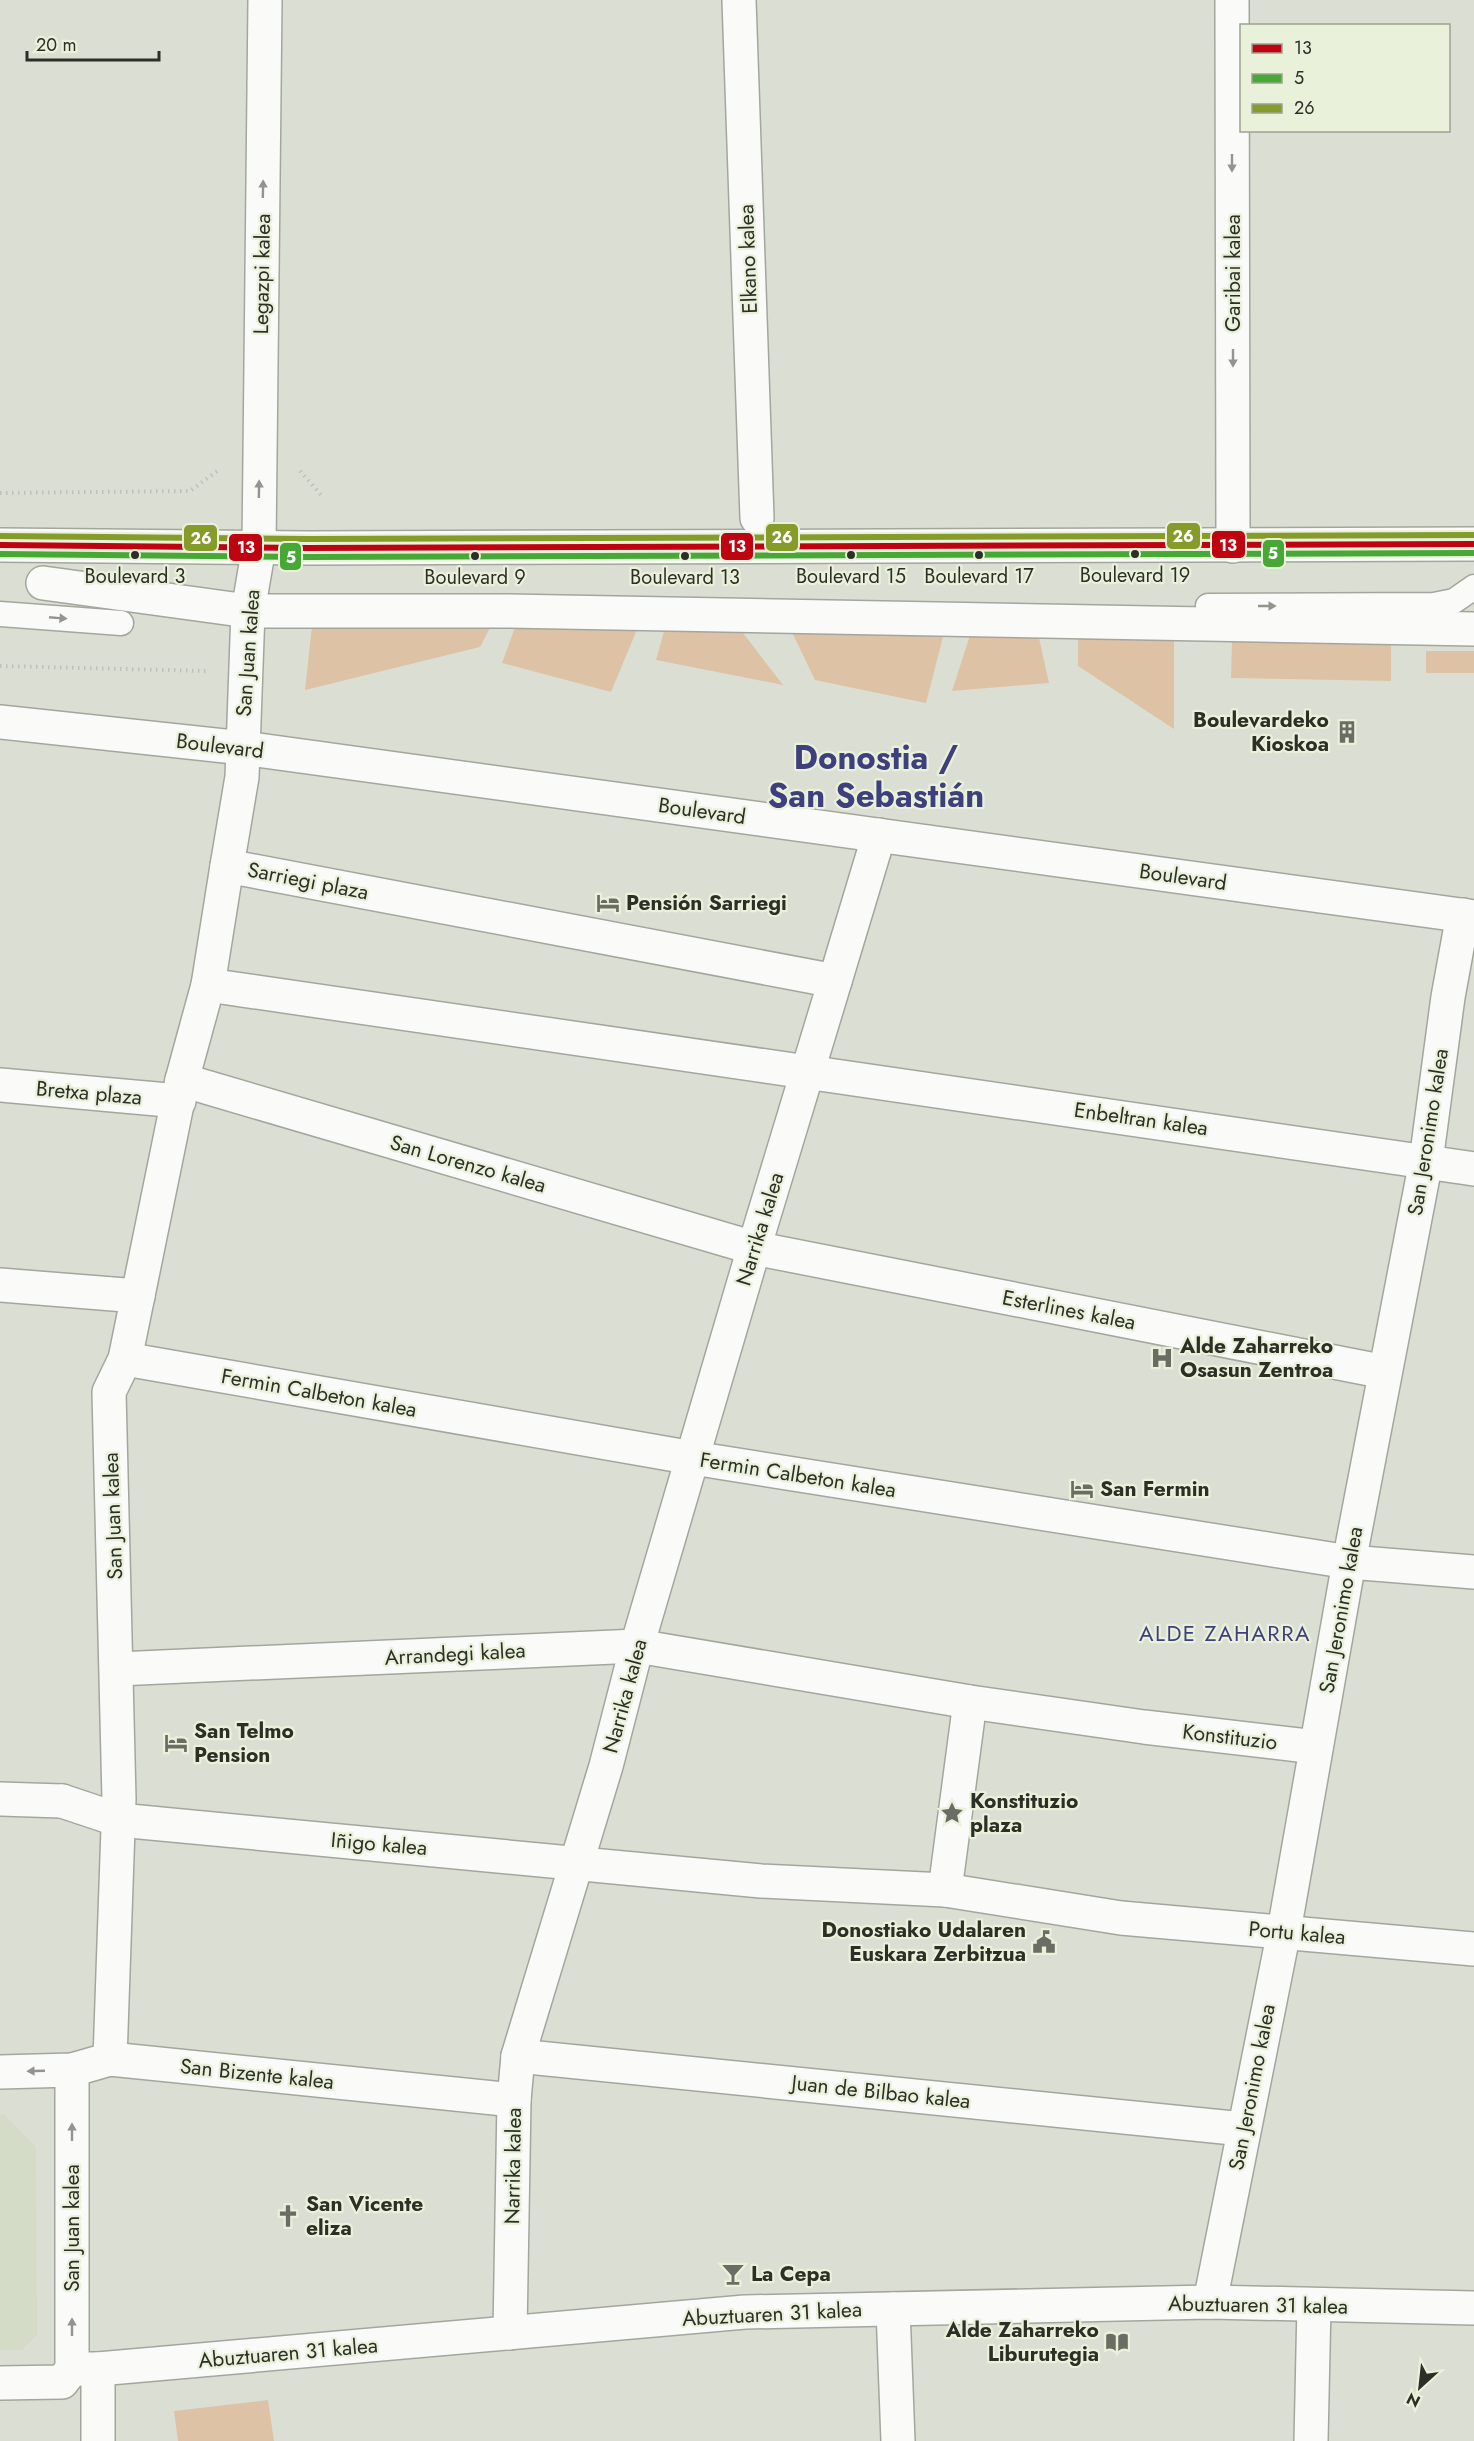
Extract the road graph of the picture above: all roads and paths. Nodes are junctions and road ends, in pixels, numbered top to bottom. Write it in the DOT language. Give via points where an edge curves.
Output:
graph roads {
  1 [pos="265,0"];
  2 [pos="740,0"];
  3 [pos="1232,0"];
  4 [pos="222,467"];
  5 [pos="0,493"];
  6 [pos="757,518"];
  7 [pos="1474,544"];
  8 [pos="0,545"];
  9 [pos="1233,546"];
  10 [pos="259,547"];
  11 [pos="43,583"];
  12 [pos="1474,587"];
  13 [pos="1208,606"];
  14 [pos="248,611"];
  15 [pos="0,614"];
  16 [pos="121,623"];
  17 [pos="1474,629"];
  18 [pos="0,722"];
  19 [pos="243,748"];
  20 [pos="879,835"];
  21 [pos="226,866"];
  22 [pos="1468,916"];
  23 [pos="835,981"];
  24 [pos="208,985"];
  25 [pos="808,1070"];
  26 [pos="0,1085"];
  27 [pos="181,1090"];
  28 [pos="1426,1161"];
  29 [pos="1474,1169"];
  30 [pos="754,1248"];
  31 [pos="0,1285"];
  32 [pos="138,1296"];
  33 [pos="125,1359"];
  34 [pos="1385,1372"];
  35 [pos="693,1458"];
  36 [pos="1349,1562"];
  37 [pos="1474,1572"];
  38 [pos="637,1647"];
  39 [pos="117,1670"];
  40 [pos="970,1702"];
  41 [pos="1316,1747"];
  42 [pos="0,1799"];
  43 [pos="119,1820"];
  44 [pos="577,1862"];
  45 [pos="945,1890"];
  46 [pos="1284,1931"];
  47 [pos="1474,1949"];
  48 [pos="518,2056"];
  49 [pos="110,2059"];
  50 [pos="72,2070"];
  51 [pos="0,2072"];
  52 [pos="514,2100"];
  53 [pos="1243,2129"];
  54 [pos="1210,2302"];
  55 [pos="1314,2305"];
  56 [pos="1474,2308"];
  57 [pos="893,2309"];
  58 [pos="510,2333"];
  59 [pos="78,2373"];
  60 [pos="0,2383"];
  61 [pos="98,2441"];
  62 [pos="898,2441"];
  63 [pos="1311,2441"];
  10 -- 1 [label="street, Legazpi kalea, one-way"];
  2 -- 6 [label="street, Elkano kalea"];
  3 -- 9 [label="street, Garibai kalea, one-way"];
  4 -- 5 [label="path" via="190,491"];
  7 -- 9 [label="street"];
  8 -- 10 [label="street"];
  9 -- 10 [label="street"];
  10 -- 14 [label="street, San Juan kalea"];
  11 -- 14 [label="street"];
  13 -- 12 [label="lane, one-way" via="1434,605 1454,601"];
  14 -- 17 [label="street" via="515,611"];
  14 -- 19 [label="street, San Juan kalea"];
  15 -- 16 [label="lane, one-way"];
  18 -- 19 [label="street, Boulevard"];
  19 -- 20 [label="street, Boulevard"];
  19 -- 21 [label="street, San Juan kalea" via="242,777"];
  20 -- 22 [label="street, Boulevard"];
  20 -- 23 [label="street"];
  21 -- 23 [label="street, Sarriegi plaza"];
  21 -- 24 [label="street, Sarriegi plaza"];
  22 -- 28 [label="street, San Jeronimo kalea" via="1448,997"];
  23 -- 25 [label="street"];
  24 -- 25 [label="street"];
  24 -- 27 [label="street, San Juan kalea"];
  25 -- 28 [label="street, Enbeltran kalea"];
  25 -- 30 [label="street, Narrika kalea"];
  26 -- 27 [label="street, Bretxa plaza"];
  27 -- 30 [label="street, San Lorenzo kalea"];
  27 -- 32 [label="street, San Juan kalea"];
  28 -- 29 [label="street, Enbeltran kalea"];
  28 -- 34 [label="street, San Jeronimo kalea"];
  30 -- 34 [label="street, Esterlines kalea"];
  30 -- 35 [label="street, Narrika kalea"];
  31 -- 32 [label="street"];
  32 -- 33 [label="street, San Juan kalea"];
  33 -- 35 [label="street, Fermin Calbeton kalea"];
  33 -- 39 [label="street, San Juan kalea" via="109,1392"];
  34 -- 36 [label="street, San Jeronimo kalea"];
  35 -- 36 [label="street, Fermin Calbeton kalea"];
  35 -- 38 [label="street, Narrika kalea"];
  36 -- 37 [label="street, Fermin Calbeton kalea"];
  36 -- 41 [label="street, San Jeronimo kalea"];
  38 -- 39 [label="street, Arrandegi kalea"];
  38 -- 40 [label="street, Arrandegi kalea"];
  38 -- 44 [label="street, Narrika kalea"];
  39 -- 43 [label="street, San Juan kalea"];
  40 -- 41 [label="street, Konstituzio"];
  40 -- 45 [label="street"];
  41 -- 46 [label="street, San Jeronimo kalea"];
  42 -- 43 [label="street, Iñigo kalea" via="62,1801"];
  43 -- 44 [label="street, Iñigo kalea"];
  43 -- 49 [label="street, San Juan kalea"];
  44 -- 45 [label="street, Iñigo kalea" via="760,1881"];
  44 -- 48 [label="street, Narrika kalea"];
  45 -- 46 [label="street, Portu kalea" via="1120,1918"];
  46 -- 47 [label="street, Portu kalea"];
  46 -- 53 [label="street, San Jeronimo kalea"];
  48 -- 52 [label="street, Narrika kalea"];
  48 -- 53 [label="street, Juan de Bilbao kalea"];
  49 -- 50 [label="street, San Bizente kalea"];
  49 -- 52 [label="street, San Bizente kalea"];
  50 -- 51 [label="street, San Bizente kalea, one-way"];
  59 -- 50 [label="street, San Juan kalea, one-way"];
  52 -- 58 [label="street, Narrika kalea"];
  53 -- 54 [label="street, San Jeronimo kalea"];
  54 -- 55 [label="street, Abuztuaren 31 kalea"];
  54 -- 57 [label="street, Abuztuaren 31 kalea"];
  55 -- 56 [label="street, Abuztuaren 31 kalea"];
  55 -- 63 [label="street"];
  57 -- 58 [label="street, Abuztuaren 31 kalea" via="745,2312"];
  57 -- 62 [label="street"];
  58 -- 59 [label="street, Abuztuaren 31 kalea"];
  59 -- 60 [label="street, Abuztuaren 31 kalea"];
  59 -- 61 [label="street, San Juan kalea"];
}
